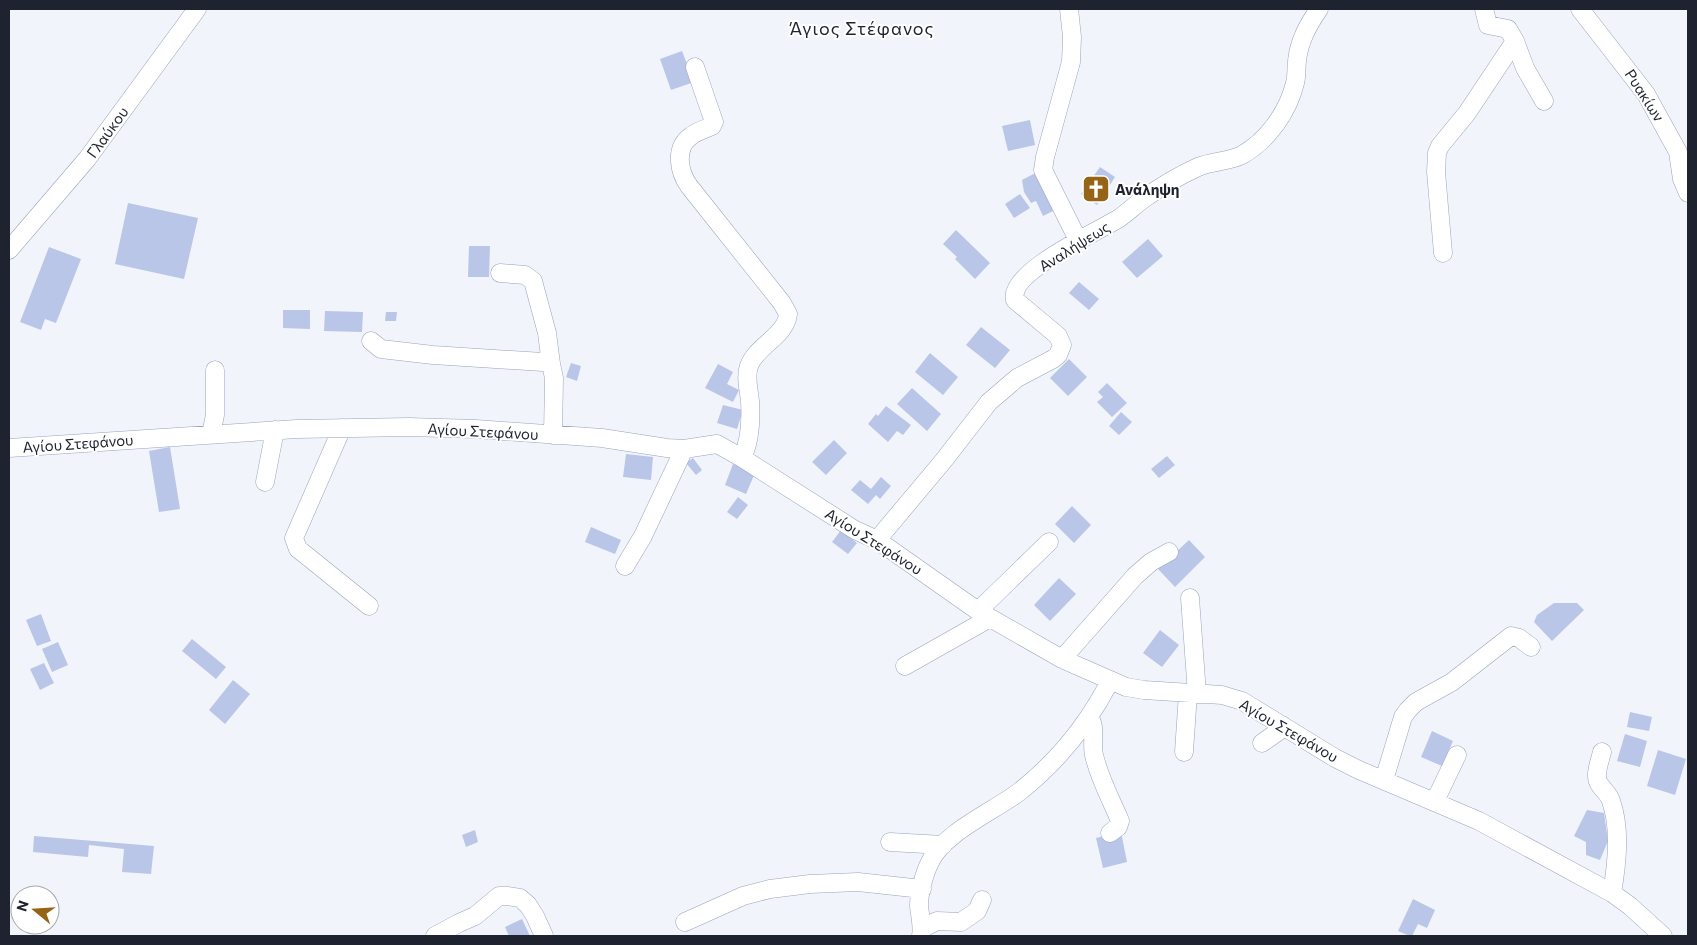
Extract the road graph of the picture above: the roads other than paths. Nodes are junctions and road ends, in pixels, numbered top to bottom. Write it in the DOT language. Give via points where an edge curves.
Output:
graph roads {
  1 [pos="197,9"];
  2 [pos="1069,9"];
  3 [pos="1319,9"];
  4 [pos="1484,9"];
  5 [pos="1580,9"];
  6 [pos="1515,41"];
  7 [pos="696,66"];
  8 [pos="1544,101"];
  9 [pos="1688,193"];
  10 [pos="1078,240"];
  11 [pos="9,250"];
  12 [pos="1443,253"];
  13 [pos="500,273"];
  14 [pos="371,341"];
  15 [pos="551,364"];
  16 [pos="215,370"];
  17 [pos="342,428"];
  18 [pos="275,430"];
  19 [pos="210,434"];
  20 [pos="553,435"];
  21 [pos="9,448"];
  22 [pos="684,448"];
  23 [pos="742,458"];
  24 [pos="265,482"];
  25 [pos="878,540"];
  26 [pos="1049,542"];
  27 [pos="1169,552"];
  28 [pos="625,566"];
  29 [pos="1190,598"];
  30 [pos="369,606"];
  31 [pos="984,615"];
  32 [pos="1531,647"];
  33 [pos="1062,659"];
  34 [pos="905,666"];
  35 [pos="1110,681"];
  36 [pos="1192,694"];
  37 [pos="1089,717"];
  38 [pos="1282,726"];
  39 [pos="1262,743"];
  40 [pos="1184,752"];
  41 [pos="1602,752"];
  42 [pos="1456,755"];
  43 [pos="1384,780"];
  44 [pos="1435,801"];
  45 [pos="1110,833"];
  46 [pos="890,842"];
  47 [pos="943,845"];
  48 [pos="922,889"];
  49 [pos="1612,893"];
  50 [pos="982,900"];
  51 [pos="685,922"];
  52 [pos="922,932"];
  53 [pos="435,936"];
  54 [pos="544,936"];
  55 [pos="1663,936"];
  1 -- 11 [label="street, Γλαύκου" via="87,159"];
  2 -- 10 [label="street" via="1071,62 1043,170"];
  3 -- 10 [label="street, Αναλήψεως" via="1299,46 1297,75 1289,101 1267,134 1244,154 1200,166"];
  4 -- 6 [label="street" via="1488,25 1508,29"];
  5 -- 9 [label="street, Ρυακίων" via="1646,94 1678,152 1682,179"];
  6 -- 8 [label="street" via="1525,68"];
  6 -- 12 [label="street" via="1437,153"];
  7 -- 23 [label="street" via="714,122 684,144 680,165 682,176 788,314 786,323 749,364 750,408 747,444"];
  10 -- 25 [label="street, Αναλήψεως" via="1039,266 1018,285 1014,294 1019,305 1058,336 1062,345 1058,355 1017,378 989,402"];
  13 -- 15 [label="street" via="525,274 533,281 547,333"];
  14 -- 15 [label="street" via="381,349"];
  15 -- 20 [label="street" via="554,378"];
  16 -- 19 [label="street" via="215,415"];
  17 -- 18 [label="street, Αγίου Στεφάνου"];
  17 -- 20 [label="street, Αγίου Στεφάνου" via="438,427"];
  17 -- 30 [label="street" via="294,538 298,549"];
  18 -- 19 [label="street, Αγίου Στεφάνου"];
  18 -- 24 [label="street"];
  19 -- 21 [label="street, Αγίου Στεφάνου"];
  20 -- 22 [label="street, Αγίου Στεφάνου"];
  22 -- 23 [label="street, Αγίου Στεφάνου" via="717,444"];
  22 -- 28 [label="street" via="643,536"];
  23 -- 25 [label="street, Αγίου Στεφάνου" via="855,530"];
  25 -- 31 [label="street, Αγίου Στεφάνου"];
  26 -- 31 [label="street"];
  27 -- 33 [label="street" via="1135,576"];
  29 -- 36 [label="street"];
  31 -- 33 [label="street, Αγίου Στεφάνου"];
  31 -- 34 [label="street"];
  32 -- 43 [label="street" via="1511,636 1452,682 1416,702 1404,717"];
  33 -- 35 [label="street, Αγίου Στεφάνου"];
  35 -- 36 [label="street, Αγίου Στεφάνου" via="1134,689"];
  35 -- 37 [label="street"];
  36 -- 38 [label="street, Αγίου Στεφάνου" via="1222,695 1242,701"];
  36 -- 40 [label="street"];
  37 -- 45 [label="street" via="1092,721 1093,753 1120,821"];
  37 -- 47 [label="street" via="1033,780"];
  38 -- 39 [label="street"];
  38 -- 43 [label="street, Αγίου Στεφάνου" via="1335,758"];
  41 -- 49 [label="street" via="1596,778 1611,800 1617,843"];
  42 -- 44 [label="street"];
  43 -- 44 [label="street, Αγίου Στεφάνου"];
  44 -- 49 [label="street, Αγίου Στεφάνου" via="1509,836"];
  46 -- 47 [label="street"];
  47 -- 48 [label="street" via="930,862"];
  48 -- 51 [label="street" via="858,882 770,889 743,896"];
  48 -- 52 [label="street" via="919,905"];
  49 -- 55 [label="street, Αγίου Στεφάνου"];
  50 -- 52 [label="street" via="977,911 961,922 937,921"];
  53 -- 54 [label="street" via="475,916 499,896 520,898 528,905"];
}
